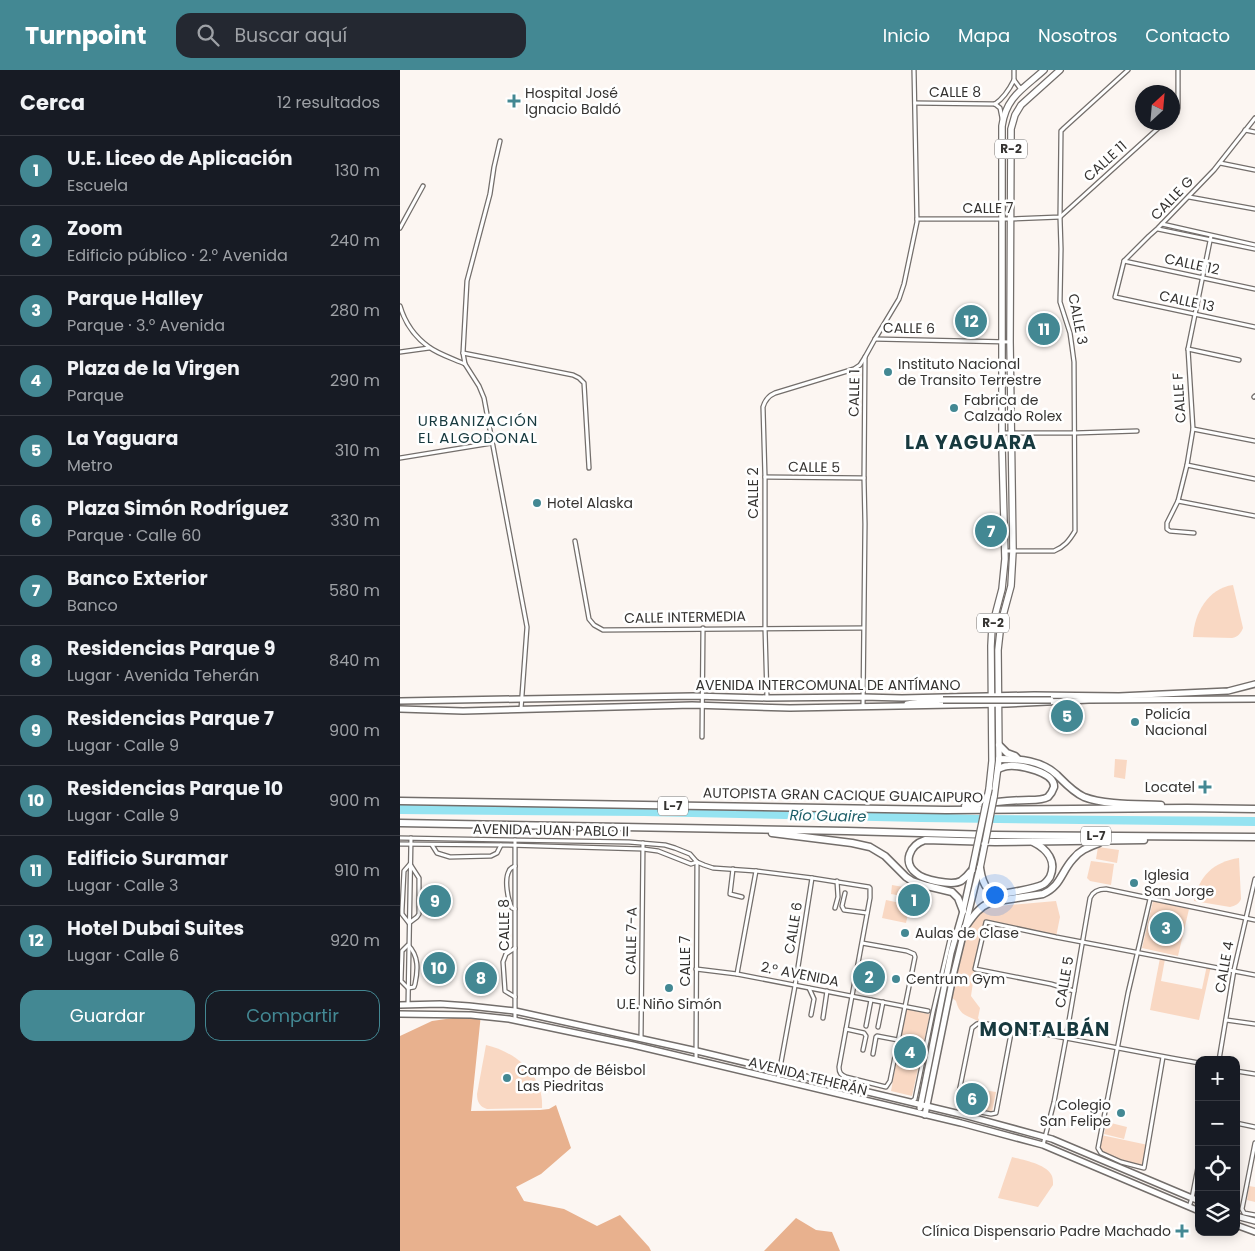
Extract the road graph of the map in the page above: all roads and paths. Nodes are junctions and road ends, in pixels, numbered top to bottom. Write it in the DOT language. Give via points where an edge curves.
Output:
graph roads {
  1 [pos="914,70"];
  2 [pos="1014,70"];
  3 [pos="1044,70"];
  4 [pos="1060,70"];
  5 [pos="1128,70"];
  6 [pos="1178,70"];
  7 [pos="1014,80"];
  8 [pos="1178,85"];
  9 [pos="1026,86"];
  10 [pos="915,103"];
  11 [pos="995,104"];
  12 [pos="1255,118"];
  13 [pos="1002,122"];
  14 [pos="1156,130"];
  15 [pos="1245,130"];
  16 [pos="1255,132"];
  17 [pos="500,141"];
  18 [pos="1220,163"];
  19 [pos="1255,170"];
  20 [pos="423,186"];
  21 [pos="1189,196"];
  22 [pos="1255,209"];
  23 [pos="1060,217"];
  24 [pos="917,219"];
  25 [pos="1002,219"];
  26 [pos="1011,219"];
  27 [pos="1162,224"];
  28 [pos="400,228"];
  29 [pos="1158,228"];
  30 [pos="1210,237"];
  31 [pos="1255,247"];
  32 [pos="1124,261"];
  33 [pos="1203,278"];
  34 [pos="1255,289"];
  35 [pos="400,306"];
  36 [pos="1195,314"];
  37 [pos="401,315"];
  38 [pos="1255,327"];
  39 [pos="875,339"];
  40 [pos="1002,342"];
  41 [pos="1010,342"];
  42 [pos="430,348"];
  43 [pos="1188,349"];
  44 [pos="400,352"];
  45 [pos="463,353"];
  46 [pos="865,357"];
  47 [pos="1239,360"];
  48 [pos="465,364"];
  49 [pos="1193,429"];
  50 [pos="1137,431"];
  51 [pos="1002,433"];
  52 [pos="1011,433"];
  53 [pos="1075,433"];
  54 [pos="1255,441"];
  55 [pos="492,442"];
  56 [pos="400,458"];
  57 [pos="1187,466"];
  58 [pos="589,468"];
  59 [pos="764,477"];
  60 [pos="864,478"];
  61 [pos="1255,479"];
  62 [pos="1178,501"];
  63 [pos="1255,516"];
  64 [pos="1194,533"];
  65 [pos="575,541"];
  66 [pos="1005,551"];
  67 [pos="1013,551"];
  68 [pos="704,628"];
  69 [pos="765,628"];
  70 [pos="864,628"];
  71 [pos="1255,684"];
  72 [pos="702,696"];
  73 [pos="991,696"];
  74 [pos="999,696"];
  75 [pos="863,697"];
  76 [pos="521,698"];
  77 [pos="767,698"];
  78 [pos="902,698"];
  79 [pos="1089,698"];
  80 [pos="1255,699"];
  81 [pos="943,700"];
  82 [pos="400,701"];
  83 [pos="992,704"];
  84 [pos="999,704"];
  85 [pos="701,706"];
  86 [pos="863,706"];
  87 [pos="902,706"];
  88 [pos="400,709"];
  89 [pos="521,710"];
  90 [pos="702,737"];
  91 [pos="999,745"];
  92 [pos="1018,759"];
  93 [pos="995,760"];
  94 [pos="998,769"];
  95 [pos="992,790"];
  96 [pos="400,801"];
  97 [pos="1187,808"];
  98 [pos="1255,809"];
  99 [pos="946,810"];
  100 [pos="400,824"];
  101 [pos="751,829"];
  102 [pos="993,835"];
  103 [pos="1198,836"];
  104 [pos="1255,837"];
  105 [pos="400,838"];
  106 [pos="411,838"];
  107 [pos="515,840"];
  108 [pos="1031,841"];
  109 [pos="1107,841"];
  110 [pos="643,843"];
  111 [pos="400,844"];
  112 [pos="410,844"];
  113 [pos="432,844"];
  114 [pos="501,845"];
  115 [pos="515,845"];
  116 [pos="643,849"];
  117 [pos="697,862"];
  118 [pos="410,864"];
  119 [pos="515,866"];
  120 [pos="980,868"];
  121 [pos="733,869"];
  122 [pos="972,870"];
  123 [pos="756,871"];
  124 [pos="812,878"];
  125 [pos="1255,879"];
  126 [pos="837,881"];
  127 [pos="845,893"];
  128 [pos="742,897"];
  129 [pos="1250,897"];
  130 [pos="1255,898"];
  131 [pos="1150,899"];
  132 [pos="835,908"];
  133 [pos="515,909"];
  134 [pos="963,911"];
  135 [pos="867,913"];
  136 [pos="1245,918"];
  137 [pos="1255,920"];
  138 [pos="409,923"];
  139 [pos="966,926"];
  140 [pos="950,939"];
  141 [pos="1082,941"];
  142 [pos="862,943"];
  143 [pos="408,945"];
  144 [pos="515,948"];
  145 [pos="1138,952"];
  146 [pos="696,969"];
  147 [pos="1234,970"];
  148 [pos="737,974"];
  149 [pos="1255,975"];
  150 [pos="795,986"];
  151 [pos="408,988"];
  152 [pos="809,988"];
  153 [pos="1074,991"];
  154 [pos="827,992"];
  155 [pos="852,996"];
  156 [pos="515,997"];
  157 [pos="871,1000"];
  158 [pos="884,1002"];
  159 [pos="400,1005"];
  160 [pos="408,1005"];
  161 [pos="905,1007"];
  162 [pos="515,1011"];
  163 [pos="928,1011"];
  164 [pos="400,1014"];
  165 [pos="811,1015"];
  166 [pos="823,1018"];
  167 [pos="515,1020"];
  168 [pos="1226,1020"];
  169 [pos="1255,1024"];
  170 [pos="866,1026"];
  171 [pos="878,1028"];
  172 [pos="1012,1028"];
  173 [pos="846,1030"];
  174 [pos="641,1038"];
  175 [pos="1066,1038"];
  176 [pos="898,1040"];
  177 [pos="1118,1048"];
  178 [pos="862,1050"];
  179 [pos="697,1051"];
  180 [pos="873,1054"];
  181 [pos="1220,1056"];
  182 [pos="1163,1057"];
  183 [pos="696,1061"];
  184 [pos="1195,1062"];
  185 [pos="780,1071"];
  186 [pos="1240,1072"];
  187 [pos="1255,1074"];
  188 [pos="778,1080"];
  189 [pos="909,1103"];
  190 [pos="924,1106"];
  191 [pos="922,1114"];
  192 [pos="1240,1124"];
  193 [pos="1255,1127"];
  194 [pos="1046,1137"];
  195 [pos="1255,1143"];
  196 [pos="1043,1145"];
  197 [pos="1195,1183"];
  198 [pos="1192,1198"];
  199 [pos="1195,1199"];
  200 [pos="1188,1208"];
  201 [pos="1195,1211"];
  202 [pos="1255,1215"];
  203 [pos="1240,1217"];
  204 [pos="1255,1222"];
  205 [pos="1240,1226"];
  206 [pos="1255,1232"];
  1 -- 10 [label="street, CALLE 1"];
  2 -- 7 [label="street"];
  3 -- 9 [label="main road, R-2"];
  4 -- 26 [label="main road, R-2" via="1021,105 1013,120"];
  5 -- 23 [label="street, CALLE 3" via="1062,131"];
  6 -- 8 [label="street"];
  7 -- 9 [label="street" via="1020,88"];
  7 -- 11 [label="street" via="1004,97"];
  9 -- 13 [label="main road, R-2" via="1011,100"];
  10 -- 11 [label="street, CALLE 8"];
  10 -- 24 [label="street, CALLE 1"];
  11 -- 13 [label="street" via="1001,111"];
  12 -- 15 [label="street, CALLE G"];
  13 -- 25 [label="main road, R-2"];
  14 -- 23 [label="street, CALLE 11"];
  15 -- 16 [label="street"];
  15 -- 18 [label="street, CALLE G"];
  17 -- 45 [label="street" via="467,281"];
  18 -- 19 [label="street"];
  18 -- 21 [label="street, CALLE G"];
  20 -- 28 [label="street"];
  21 -- 22 [label="street"];
  21 -- 27 [label="street, CALLE G"];
  23 -- 26 [label="street, CALLE 7"];
  23 -- 53 [label="street, CALLE 3" via="1060,302 1072,347"];
  24 -- 25 [label="street, CALLE 7"];
  24 -- 39 [label="street, CALLE 1" via="904,284"];
  25 -- 26 [label="street, CALLE 7"];
  25 -- 40 [label="main road, R-2"];
  26 -- 41 [label="main road, R-2"];
  27 -- 29 [label="street, CALLE G"];
  27 -- 30 [label="street"];
  29 -- 30 [label="street"];
  29 -- 32 [label="street, CALLE G"];
  30 -- 31 [label="street"];
  30 -- 33 [label="street, CALLE F"];
  32 -- 33 [label="street, CALLE 12"];
  32 -- 36 [label="street, CALLE 13" via="1115,297"];
  33 -- 34 [label="street, CALLE 12"];
  33 -- 36 [label="street, CALLE F"];
  35 -- 37 [label="street"];
  36 -- 38 [label="street, CALLE 13"];
  36 -- 43 [label="street, CALLE F"];
  37 -- 42 [label="street" via="413,333"];
  39 -- 40 [label="street, CALLE 6"];
  39 -- 46 [label="street, CALLE 1"];
  40 -- 41 [label="street, CALLE 6"];
  40 -- 51 [label="main road, R-2"];
  41 -- 52 [label="main road, R-2"];
  42 -- 44 [label="street"];
  42 -- 48 [label="street"];
  43 -- 47 [label="street"];
  43 -- 49 [label="street, CALLE F"];
  45 -- 48 [label="street"];
  45 -- 58 [label="street" via="580,378 584,383"];
  46 -- 59 [label="street, CALLE 2" via="854,369 775,393 765,400 762,426"];
  46 -- 60 [label="street, CALLE 1"];
  48 -- 55 [label="street" via="484,398"];
  49 -- 54 [label="street"];
  49 -- 57 [label="street, CALLE F"];
  50 -- 53 [label="street"];
  51 -- 52 [label="street"];
  51 -- 66 [label="main road, R-2"];
  52 -- 53 [label="street"];
  52 -- 67 [label="main road, R-2"];
  53 -- 67 [label="street, CALLE 3" via="1075,522 1070,539 1054,551"];
  55 -- 56 [label="street"];
  55 -- 76 [label="street" via="527,627"];
  57 -- 61 [label="street"];
  57 -- 62 [label="street, CALLE F"];
  59 -- 60 [label="street, CALLE 5"];
  59 -- 69 [label="street, CALLE 2"];
  60 -- 70 [label="street, CALLE 1"];
  62 -- 63 [label="street"];
  62 -- 64 [label="street, CALLE F" via="1167,530"];
  65 -- 68 [label="street, CALLE INTERMEDIA" via="589,619 594,624 603,630"];
  66 -- 67 [label="street, CALLE 3"];
  66 -- 73 [label="main road, R-2" via="1002,589 992,627"];
  67 -- 74 [label="main road, R-2" via="1011,586 999,637"];
  68 -- 69 [label="street, CALLE INTERMEDIA"];
  68 -- 72 [label="street"];
  69 -- 70 [label="street, CALLE INTERMEDIA"];
  69 -- 77 [label="street, CALLE 2"];
  70 -- 75 [label="street, CALLE 1"];
  71 -- 79 [label="main road, AVENIDA INTERCOMUNAL DE ANTÍMANO" via="1228,691"];
  72 -- 76 [label="main road, AVENIDA INTERCOMUNAL DE ANTÍMANO"];
  72 -- 77 [label="main road, AVENIDA INTERCOMUNAL DE ANTÍMANO"];
  72 -- 85 [label="street"];
  73 -- 74 [label="main road, AVENIDA INTERCOMUNAL DE ANTÍMANO"];
  73 -- 78 [label="main road, AVENIDA INTERCOMUNAL DE ANTÍMANO"];
  73 -- 83 [label="main road, R-2"];
  74 -- 79 [label="main road, AVENIDA INTERCOMUNAL DE ANTÍMANO"];
  74 -- 84 [label="main road, R-2"];
  75 -- 77 [label="main road, AVENIDA INTERCOMUNAL DE ANTÍMANO"];
  75 -- 78 [label="main road, AVENIDA INTERCOMUNAL DE ANTÍMANO"];
  75 -- 86 [label="street, CALLE 1"];
  76 -- 82 [label="main road, AVENIDA INTERCOMUNAL DE ANTÍMANO"];
  76 -- 89 [label="street"];
  78 -- 81 [label="main road"];
  79 -- 80 [label="main road, AVENIDA INTERCOMUNAL DE ANTÍMANO"];
  79 -- 81 [label="main road, bridge"];
  79 -- 84 [label="main road, AVENIDA INTERCOMUNAL DE ANTÍMANO"];
  81 -- 87 [label="main road"];
  83 -- 84 [label="main road, AVENIDA INTERCOMUNAL DE ANTÍMANO"];
  83 -- 87 [label="main road, AVENIDA INTERCOMUNAL DE ANTÍMANO"];
  83 -- 93 [label="main road, R-2"];
  84 -- 91 [label="main road, R-2"];
  85 -- 86 [label="main road, AVENIDA INTERCOMUNAL DE ANTÍMANO"];
  85 -- 89 [label="main road, AVENIDA INTERCOMUNAL DE ANTÍMANO"];
  85 -- 90 [label="street"];
  86 -- 87 [label="main road, AVENIDA INTERCOMUNAL DE ANTÍMANO"];
  88 -- 89 [label="main road, AVENIDA INTERCOMUNAL DE ANTÍMANO"];
  91 -- 92 [label="highway"];
  91 -- 93 [label="main road, R-2"];
  92 -- 93 [label="highway"];
  92 -- 97 [label="highway" via="1048,768 1081,796 1091,799"];
  93 -- 94 [label="main road, R-2"];
  93 -- 95 [label="main road, R-2"];
  94 -- 95 [label="main road, R-2"];
  94 -- 99 [label="highway" via="1012,766 1035,770 1051,780 1052,792 1046,798"];
  95 -- 120 [label="main road, R-2, bridge"];
  95 -- 122 [label="main road, R-2, bridge"];
  96 -- 99 [label="highway, AUTOPISTA GRAN CACIQUE GUAICAIPURO / L-7"];
  97 -- 98 [label="highway, AUTOPISTA GRAN CACIQUE GUAICAIPURO / L-7"];
  97 -- 99 [label="highway, AUTOPISTA GRAN CACIQUE GUAICAIPURO / L-7"];
  100 -- 101 [label="highway, L-7"];
  101 -- 102 [label="highway, L-7"];
  101 -- 134 [label="highway" via="870,847 912,881 952,892"];
  102 -- 103 [label="highway, L-7"];
  102 -- 108 [label="highway"];
  103 -- 104 [label="highway, L-7"];
  103 -- 109 [label="highway"];
  105 -- 106 [label="street, AVENIDA JUAN PABLO II"];
  106 -- 107 [label="street, AVENIDA JUAN PABLO II"];
  106 -- 112 [label="street"];
  107 -- 110 [label="street, AVENIDA JUAN PABLO II"];
  107 -- 115 [label="street, CALLE 8"];
  108 -- 109 [label="highway"];
  108 -- 120 [label="highway" via="1045,850 1052,862 1051,874 1041,886 994,893 984,884"];
  108 -- 122 [label="highway" via="925,840 913,846 910,852 912,868 922,877 956,883"];
  109 -- 139 [label="highway" via="1079,852 1050,891 991,902"];
  110 -- 116 [label="street, CALLE 7-A"];
  110 -- 117 [label="street, AVENIDA JUAN PABLO II" via="675,848 690,854"];
  111 -- 112 [label="street, AVENIDA JUAN PABLO II"];
  112 -- 113 [label="street, AVENIDA JUAN PABLO II"];
  112 -- 118 [label="street"];
  113 -- 114 [label="street, AVENIDA JUAN PABLO II"];
  113 -- 114 [label="street" via="437,853 450,857 491,856"];
  114 -- 115 [label="street, AVENIDA JUAN PABLO II"];
  115 -- 116 [label="street, AVENIDA JUAN PABLO II"];
  115 -- 119 [label="street, CALLE 8"];
  116 -- 117 [label="street, AVENIDA JUAN PABLO II" via="658,851 691,864"];
  116 -- 174 [label="street, CALLE 7-A"];
  117 -- 121 [label="street, AVENIDA JUAN PABLO II" via="713,868"];
  117 -- 146 [label="street, CALLE 7"];
  118 -- 138 [label="street"];
  118 -- 138 [label="street" via="404,871 402,910"];
  118 -- 138 [label="street" via="419,878 419,914"];
  119 -- 133 [label="street, CALLE 8"];
  119 -- 133 [label="street" via="508,871 507,877 509,902"];
  120 -- 139 [label="main road, R-2"];
  121 -- 123 [label="street, AVENIDA JUAN PABLO II"];
  121 -- 128 [label="street" via="730,894"];
  122 -- 134 [label="main road, R-2"];
  123 -- 124 [label="street, AVENIDA JUAN PABLO II"];
  123 -- 148 [label="street"];
  124 -- 126 [label="street, AVENIDA JUAN PABLO II"];
  124 -- 150 [label="street, CALLE 6"];
  125 -- 129 [label="street, CALLE 4"];
  126 -- 132 [label="street"];
  126 -- 135 [label="street, AVENIDA JUAN PABLO II" via="870,888"];
  127 -- 135 [label="street" via="844,910"];
  129 -- 130 [label="street"];
  129 -- 136 [label="street, CALLE 4"];
  131 -- 136 [label="street"];
  131 -- 141 [label="street, CALLE 5" via="1106,889 1096,891 1090,898"];
  131 -- 145 [label="street"];
  133 -- 144 [label="street, CALLE 8"];
  134 -- 190 [label="main road, R-2" via="951,954"];
  135 -- 142 [label="street"];
  136 -- 137 [label="street"];
  136 -- 147 [label="street, CALLE 4"];
  138 -- 143 [label="street"];
  139 -- 190 [label="main road, R-2"];
  140 -- 189 [label="street" via="915,1099"];
  141 -- 145 [label="street"];
  141 -- 153 [label="street, CALLE 5"];
  141 -- 153 [label="street" via="986,922 975,969"];
  142 -- 155 [label="street"];
  142 -- 161 [label="street" via="914,954"];
  143 -- 151 [label="street"];
  143 -- 151 [label="street" via="402,951 401,981"];
  143 -- 151 [label="street" via="418,961 416,984"];
  144 -- 156 [label="street, CALLE 8"];
  144 -- 156 [label="street" via="506,954 503,962 506,991"];
  145 -- 147 [label="street"];
  145 -- 177 [label="street"];
  146 -- 148 [label="street, 2.° AVENIDA"];
  146 -- 179 [label="street, CALLE 7"];
  147 -- 149 [label="street"];
  147 -- 168 [label="street, CALLE 4"];
  148 -- 150 [label="street, 2.° AVENIDA"];
  150 -- 152 [label="street, 2.° AVENIDA"];
  150 -- 185 [label="street, CALLE 6"];
  151 -- 160 [label="street"];
  152 -- 154 [label="street, 2.° AVENIDA"];
  152 -- 165 [label="street" via="814,1000"];
  153 -- 175 [label="street, CALLE 5"];
  154 -- 155 [label="street, 2.° AVENIDA"];
  154 -- 166 [label="street"];
  155 -- 157 [label="street, 2.° AVENIDA"];
  155 -- 173 [label="street"];
  156 -- 162 [label="street, CALLE 8"];
  157 -- 158 [label="street, 2.° AVENIDA"];
  157 -- 170 [label="street"];
  158 -- 161 [label="street, 2.° AVENIDA"];
  158 -- 171 [label="street"];
  159 -- 160 [label="main road, AVENIDA TEHERÁN"];
  160 -- 162 [label="main road, AVENIDA TEHERÁN"];
  161 -- 163 [label="street, 2.° AVENIDA"];
  161 -- 176 [label="street"];
  162 -- 167 [label="street, CALLE 8"];
  162 -- 174 [label="main road, AVENIDA TEHERÁN"];
  164 -- 167 [label="main road, AVENIDA TEHERÁN" via="471,1015"];
  167 -- 183 [label="main road, AVENIDA TEHERÁN"];
  168 -- 169 [label="street"];
  168 -- 181 [label="street, CALLE 4"];
  172 -- 172 [label="street" via="974,1025 958,1097 958,1104 964,1109 996,1113"];
  172 -- 175 [label="street"];
  173 -- 176 [label="street" via="839,1072 846,1078 884,1087 890,1081"];
  173 -- 178 [label="street" via="866,1036"];
  174 -- 179 [label="main road, AVENIDA TEHERÁN"];
  175 -- 177 [label="street"];
  175 -- 194 [label="street, CALLE 5"];
  176 -- 180 [label="street" via="877,1036"];
  177 -- 182 [label="street"];
  177 -- 182 [label="street" via="1098,1148 1101,1154 1144,1168"];
  179 -- 183 [label="street, CALLE 7"];
  179 -- 185 [label="main road, AVENIDA TEHERÁN"];
  182 -- 184 [label="street"];
  183 -- 188 [label="main road, AVENIDA TEHERÁN"];
  185 -- 188 [label="street, CALLE 6"];
  185 -- 189 [label="main road, AVENIDA TEHERÁN"];
  186 -- 187 [label="street"];
  188 -- 191 [label="main road, AVENIDA TEHERÁN"];
  189 -- 190 [label="main road, AVENIDA TEHERÁN"];
  190 -- 191 [label="main road, R-2"];
  190 -- 194 [label="main road, AVENIDA TEHERÁN"];
  191 -- 196 [label="main road, AVENIDA TEHERÁN"];
  192 -- 193 [label="street"];
  194 -- 196 [label="street, CALLE 5"];
  194 -- 198 [label="main road, AVENIDA TEHERÁN"];
  195 -- 202 [label="street" via="1242,1209 1244,1213"];
  196 -- 200 [label="main road, AVENIDA TEHERÁN"];
  197 -- 198 [label="street"];
  198 -- 199 [label="main road, AVENIDA TEHERÁN"];
  198 -- 200 [label="street"];
  200 -- 201 [label="main road, AVENIDA TEHERÁN"];
  203 -- 204 [label="main road"];
  205 -- 206 [label="main road"];
}
